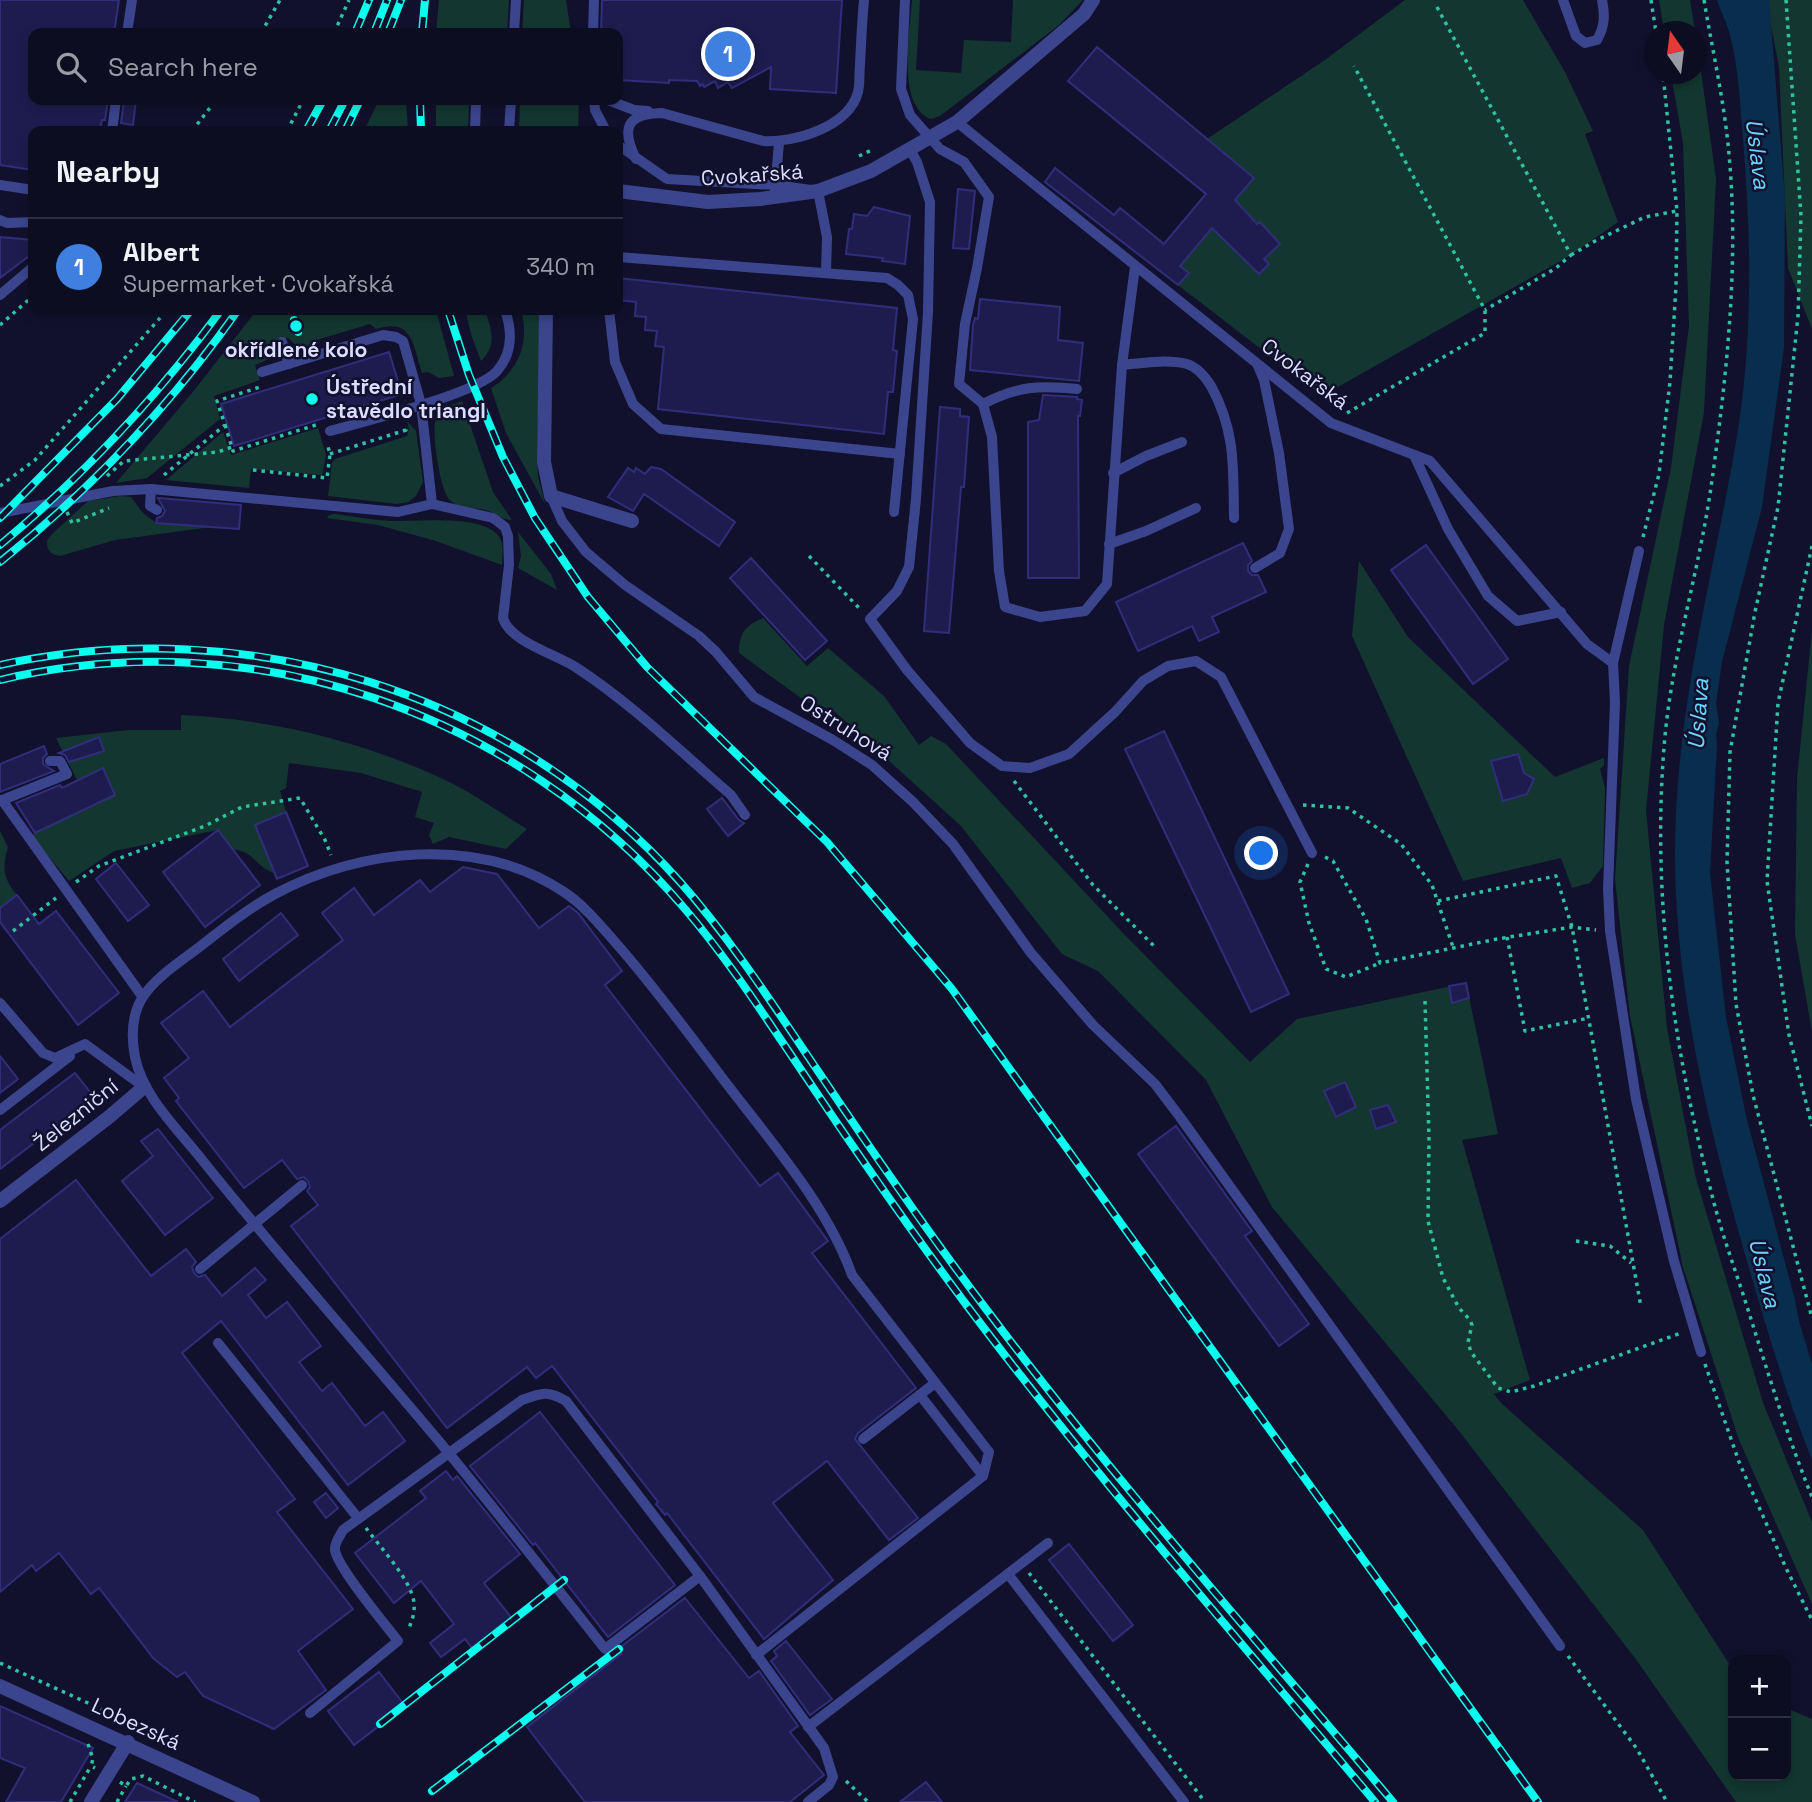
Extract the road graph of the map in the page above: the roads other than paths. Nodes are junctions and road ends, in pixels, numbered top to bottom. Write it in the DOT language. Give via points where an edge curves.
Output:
graph roads {
  1 [pos="132,0"];
  2 [pos="516,0"];
  3 [pos="594,0"];
  4 [pos="864,0"];
  5 [pos="905,0"];
  6 [pos="1093,0"];
  7 [pos="1563,0"];
  8 [pos="1602,0"];
  9 [pos="128,28"];
  10 [pos="514,28"];
  11 [pos="593,28"];
  12 [pos="115,105"];
  13 [pos="476,105"];
  14 [pos="511,105"];
  15 [pos="594,105"];
  16 [pos="621,105"];
  17 [pos="662,113"];
  18 [pos="957,122"];
  19 [pos="113,126"];
  20 [pos="475,126"];
  21 [pos="509,126"];
  22 [pos="603,126"];
  23 [pos="930,137"];
  24 [pos="779,142"];
  25 [pos="623,149"];
  26 [pos="910,150"];
  27 [pos="636,159"];
  28 [pos="0,185"];
  29 [pos="28,189"];
  30 [pos="775,191"];
  31 [pos="818,191"];
  32 [pos="623,192"];
  33 [pos="0,220"];
  34 [pos="28,222"];
  35 [pos="623,257"];
  36 [pos="1135,267"];
  37 [pos="28,271"];
  38 [pos="826,272"];
  39 [pos="0,295"];
  40 [pos="507,315"];
  41 [pos="546,315"];
  42 [pos="610,315"];
  43 [pos="282,342"];
  44 [pos="289,364"];
  45 [pos="1122,365"];
  46 [pos="1258,365"];
  47 [pos="262,372"];
  48 [pos="1077,388"];
  49 [pos="421,404"];
  50 [pos="983,404"];
  51 [pos="330,431"];
  52 [pos="1181,442"];
  53 [pos="900,454"];
  54 [pos="1414,455"];
  55 [pos="1114,473"];
  56 [pos="151,489"];
  57 [pos="551,496"];
  58 [pos="432,504"];
  59 [pos="1196,508"];
  60 [pos="157,510"];
  61 [pos="894,512"];
  62 [pos="0,513"];
  63 [pos="1234,518"];
  64 [pos="632,521"];
  65 [pos="1109,544"];
  66 [pos="1639,551"];
  67 [pos="1255,568"];
  68 [pos="1561,612"];
  69 [pos="1613,663"];
  70 [pos="50,761"];
  71 [pos="1,801"];
  72 [pos="745,815"];
  73 [pos="1312,853"];
  74 [pos="142,996"];
  75 [pos="0,1003"];
  76 [pos="85,1044"];
  77 [pos="145,1087"];
  78 [pos="0,1110"];
  79 [pos="302,1185"];
  80 [pos="0,1201"];
  81 [pos="254,1225"];
  82 [pos="200,1269"];
  83 [pos="218,1343"];
  84 [pos="1701,1352"];
  85 [pos="935,1383"];
  86 [pos="920,1395"];
  87 [pos="863,1439"];
  88 [pos="448,1452"];
  89 [pos="983,1476"];
  90 [pos="358,1518"];
  91 [pos="1048,1543"];
  92 [pos="1008,1574"];
  93 [pos="700,1576"];
  94 [pos="1560,1646"];
  95 [pos="756,1655"];
  96 [pos="0,1686"];
  97 [pos="310,1713"];
  98 [pos="808,1727"];
  99 [pos="128,1742"];
  100 [pos="91,1802"];
  101 [pos="253,1802"];
  102 [pos="808,1802"];
  103 [pos="1184,1802"];
  1 -- 9 [label="lane"];
  2 -- 10 [label="lane"];
  3 -- 11 [label="lane"];
  4 -- 24 [label="lane" via="858,93 850,109 828,127"];
  5 -- 23 [label="lane" via="901,89 910,115"];
  6 -- 18 [label="street, Cvokařská" via="1084,15"];
  7 -- 8 [label="lane" via="1576,36 1585,43 1597,40 1603,29"];
  12 -- 19 [label="lane"];
  13 -- 20 [label="lane"];
  14 -- 21 [label="lane"];
  15 -- 22 [label="lane"];
  16 -- 17 [label="lane"];
  17 -- 24 [label="lane"];
  17 -- 27 [label="lane" via="634,118 627,130"];
  18 -- 23 [label="street, Cvokařská"];
  18 -- 36 [label="lane, Cvokařská"];
  23 -- 26 [label="street, Cvokařská"];
  23 -- 50 [label="lane" via="940,149 964,162 989,197 965,324 959,384"];
  24 -- 30 [label="lane"];
  25 -- 27 [label="lane"];
  26 -- 31 [label="street, Cvokařská"];
  26 -- 73 [label="lane" via="930,202 916,499 909,567 897,591 870,619 970,743 1002,766 1030,768 1069,754 1143,681 1168,666 1196,661 1221,677"];
  27 -- 30 [label="lane" via="667,178"];
  28 -- 29 [label="lane"];
  30 -- 31 [label="street, Cvokařská"];
  30 -- 32 [label="street, Cvokařská" via="708,202"];
  31 -- 38 [label="lane" via="827,237"];
  33 -- 34 [label="lane"];
  35 -- 38 [label="lane"];
  36 -- 45 [label="lane"];
  36 -- 46 [label="lane, Cvokařská"];
  37 -- 39 [label="lane"];
  38 -- 53 [label="lane" via="887,278 908,295 913,319"];
  40 -- 49 [label="lane" via="511,337 497,371 485,381"];
  41 -- 57 [label="street, Ostruhová" via="544,462"];
  42 -- 53 [label="lane" via="615,362 633,404 660,429"];
  43 -- 44 [label="lane"];
  44 -- 47 [label="lane"];
  44 -- 49 [label="lane" via="383,335 396,337 406,347"];
  45 -- 55 [label="lane"];
  45 -- 63 [label="lane" via="1189,365 1206,378 1223,408 1232,443"];
  46 -- 54 [label="lane, Cvokařská" via="1331,423"];
  46 -- 67 [label="lane" via="1279,453 1289,528 1280,553"];
  48 -- 50 [label="lane" via="1039,385"];
  49 -- 51 [label="lane"];
  49 -- 58 [label="lane"];
  50 -- 65 [label="lane" via="992,437 1004,607 1040,617 1085,611 1107,584"];
  52 -- 55 [label="lane"];
  53 -- 61 [label="lane"];
  54 -- 68 [label="lane, Cvokařská" via="1430,461"];
  54 -- 68 [label="lane" via="1448,529 1488,596 1517,621"];
  55 -- 65 [label="lane"];
  56 -- 58 [label="lane" via="398,512"];
  56 -- 60 [label="lane" via="150,506"];
  56 -- 62 [label="lane" via="113,491"];
  57 -- 64 [label="street"];
  57 -- 94 [label="lane, Ostruhová" via="562,521 586,552 699,636 754,696 872,765 953,844 1031,953 1093,1025 1155,1084 1180,1117"];
  58 -- 72 [label="lane" via="492,518 505,527 509,549 505,626 599,683 731,795"];
  59 -- 65 [label="lane"];
  66 -- 69 [label="lane"];
  68 -- 69 [label="lane, Cvokařská" via="1587,644"];
  69 -- 84 [label="lane" via="1610,931 1636,1099"];
  70 -- 71 [label="lane" via="60,761 67,774"];
  71 -- 74 [label="lane"];
  74 -- 77 [label="lane" via="132,1017 135,1057"];
  74 -- 85 [label="lane" via="161,976 273,895 336,868 408,854 489,861 522,872 567,894 633,962 808,1194 841,1244 852,1275"];
  75 -- 76 [label="lane" via="43,1053 55,1058"];
  76 -- 77 [label="lane"];
  76 -- 78 [label="lane"];
  77 -- 80 [label="street, Železniční"];
  77 -- 81 [label="lane"];
  79 -- 81 [label="lane"];
  81 -- 82 [label="lane"];
  81 -- 88 [label="lane"];
  83 -- 90 [label="lane"];
  85 -- 86 [label="lane"];
  85 -- 89 [label="lane" via="989,1452"];
  86 -- 87 [label="lane"];
  86 -- 89 [label="lane"];
  88 -- 90 [label="lane"];
  88 -- 93 [label="lane" via="522,1400 553,1393 565,1401"];
  88 -- 93 [label="lane" via="605,1649"];
  89 -- 95 [label="lane"];
  90 -- 97 [label="lane" via="343,1530 335,1551 398,1641"];
  91 -- 92 [label="lane"];
  92 -- 98 [label="lane"];
  92 -- 103 [label="lane"];
  93 -- 95 [label="lane"];
  95 -- 98 [label="lane"];
  96 -- 99 [label="street, Lobezská"];
  98 -- 102 [label="lane" via="824,1748 833,1777"];
  99 -- 100 [label="street"];
  99 -- 101 [label="street, Lobezská"];
}
